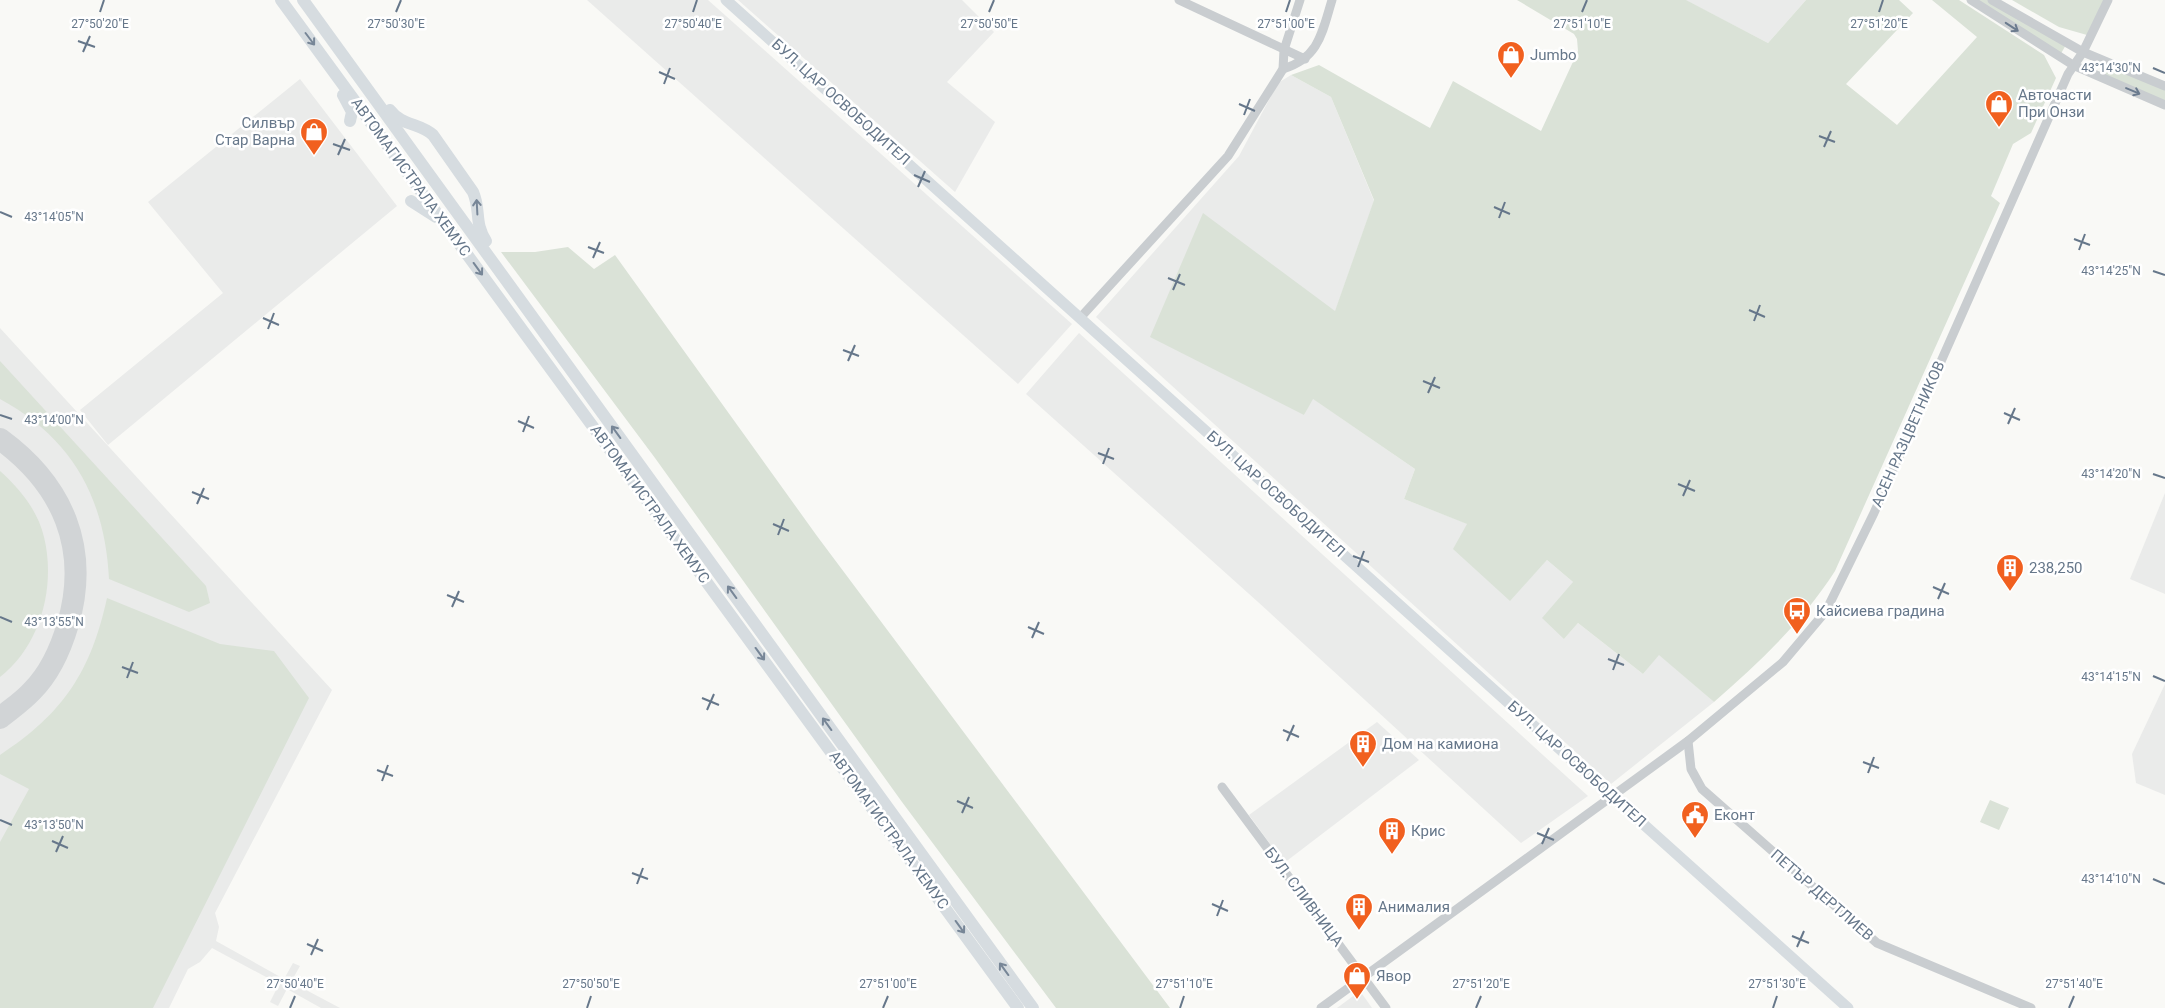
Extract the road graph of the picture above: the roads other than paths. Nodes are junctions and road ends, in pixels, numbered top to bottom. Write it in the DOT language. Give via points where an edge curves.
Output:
graph roads {
  1 [pos="281,0"];
  2 [pos="303,0"];
  3 [pos="726,0"];
  4 [pos="1179,0"];
  5 [pos="1300,0"];
  6 [pos="1332,0"];
  7 [pos="1971,0"];
  8 [pos="1992,0"];
  9 [pos="2108,0"];
  10 [pos="336,45"];
  11 [pos="1284,50"];
  12 [pos="2083,52"];
  13 [pos="324,58"];
  14 [pos="1304,59"];
  15 [pos="2072,65"];
  16 [pos="1283,69"];
  17 [pos="2165,86"];
  18 [pos="2165,105"];
  19 [pos="350,121"];
  20 [pos="411,201"];
  21 [pos="447,226"];
  22 [pos="1080,318"];
  23 [pos="548,338"];
  24 [pos="1688,741"];
  25 [pos="1222,787"];
  26 [pos="1613,795"];
  27 [pos="1364,978"];
  28 [pos="1018,1008"];
  29 [pos="1033,1008"];
  30 [pos="1321,1008"];
  31 [pos="1386,1008"];
  32 [pos="1848,1008"];
  33 [pos="2031,1008"];
  1 -- 13 [label="highway, АВТОМАГИСТРАЛА ХЕМУС, one-way"];
  2 -- 10 [label="highway, АВТОМАГИСТРАЛА ХЕМУС"];
  3 -- 22 [label="main road, БУЛ. ЦАР ОСВОБОДИТЕЛ"];
  4 -- 11 [label="street"];
  5 -- 11 [label="street"];
  6 -- 14 [label="street" via="1314,50"];
  7 -- 15 [label="street, one-way"];
  8 -- 12 [label="street"];
  9 -- 12 [label="street, АСЕН РАЗЦВЕТНИКОВ"];
  10 -- 23 [label="highway, АВТОМАГИСТРАЛА ХЕМУС"];
  23 -- 10 [label="highway, one-way" via="548,324 480,231 474,192 433,135 395,116 360,68"];
  11 -- 14 [label="street"];
  11 -- 16 [label="street"];
  12 -- 15 [label="street, АСЕН РАЗЦВЕТНИКОВ"];
  12 -- 17 [label="street"];
  13 -- 19 [label="highway" via="352,112"];
  13 -- 21 [label="highway, АВТОМАГИСТРАЛА ХЕМУС"];
  14 -- 16 [label="street"];
  15 -- 18 [label="street, one-way"];
  15 -- 24 [label="street, АСЕН РАЗЦВЕТНИКОВ" via="1874,513 1826,611 1783,662"];
  16 -- 22 [label="street" via="1228,156"];
  20 -- 21 [label="highway"];
  21 -- 28 [label="highway, АВТОМАГИСТРАЛА ХЕМУС, one-way"];
  22 -- 26 [label="main road, БУЛ. ЦАР ОСВОБОДИТЕЛ"];
  29 -- 23 [label="highway, АВТОМАГИСТРАЛА ХЕМУС, one-way"];
  24 -- 26 [label="street, АСЕН РАЗЦВЕТНИКОВ"];
  24 -- 33 [label="street, ПЕТЪР ДЕРТЛИЕВ" via="1691,769 1702,789 1877,943"];
  25 -- 27 [label="street, БУЛ. СЛИВНИЦА"];
  26 -- 27 [label="street, АСЕН РАЗЦВЕТНИКОВ"];
  26 -- 32 [label="main road, БУЛ. ЦАР ОСВОБОДИТЕЛ"];
  27 -- 30 [label="street, АСЕН РАЗЦВЕТНИКОВ"];
  27 -- 31 [label="street, БУЛ. СЛИВНИЦА"];
}
